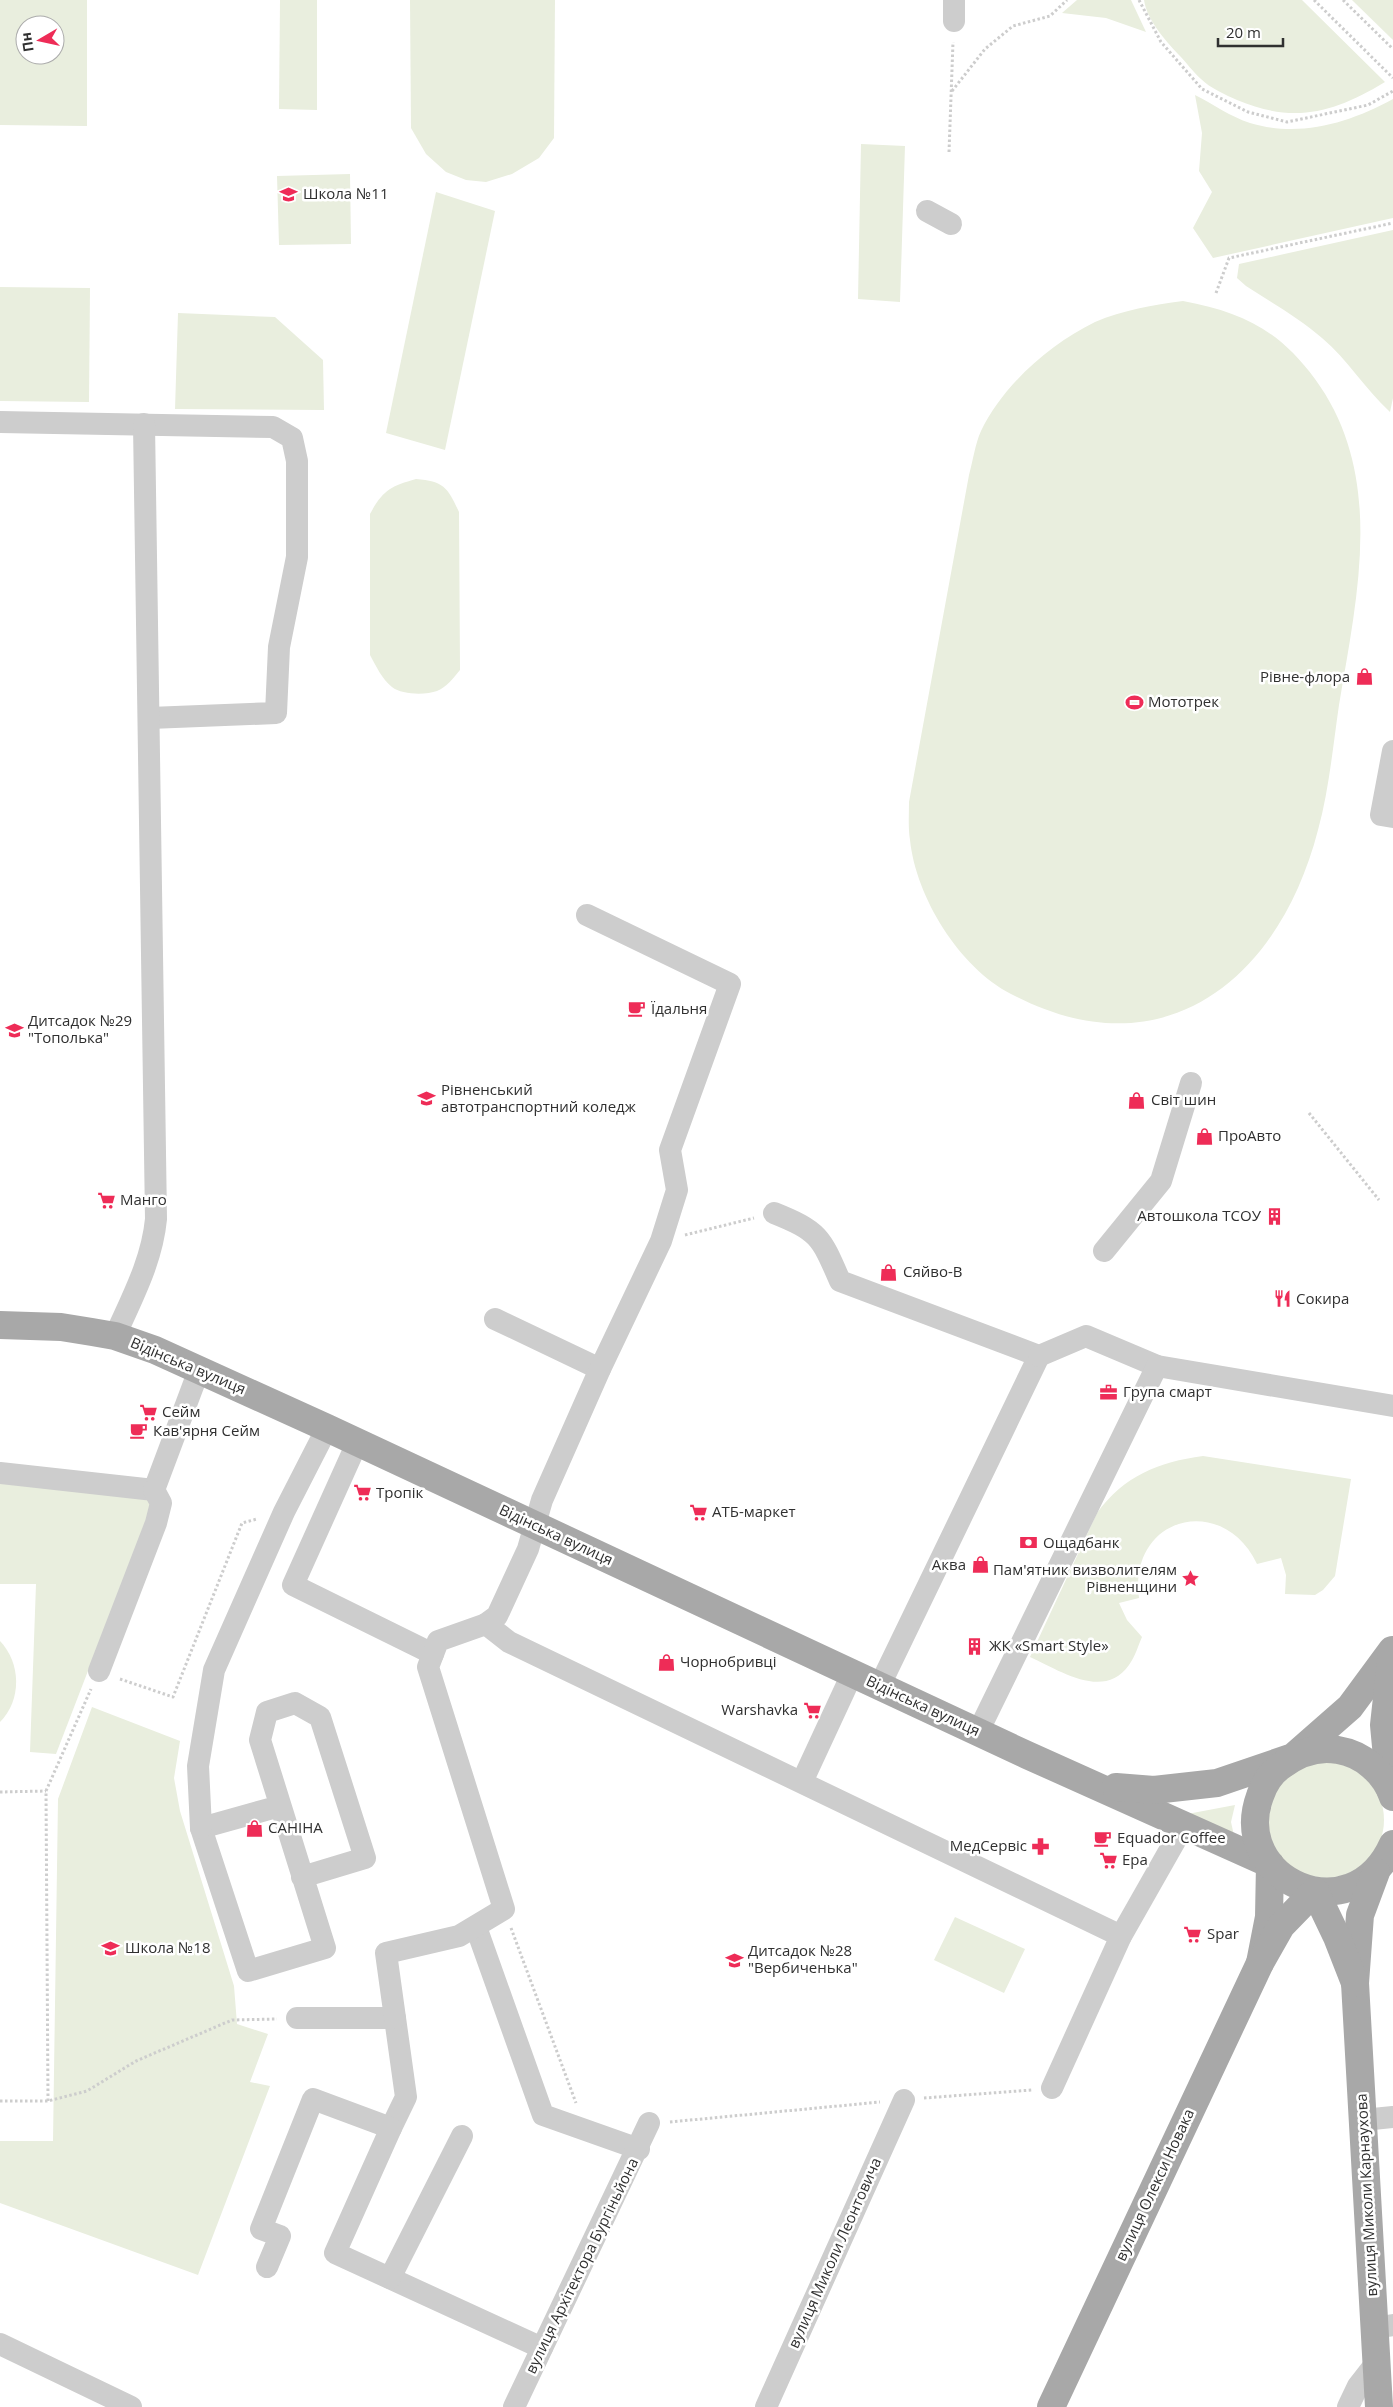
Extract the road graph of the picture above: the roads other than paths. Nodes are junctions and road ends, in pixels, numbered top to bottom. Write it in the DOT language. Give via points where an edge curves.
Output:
graph roads {
  1 [pos="927,211"];
  2 [pos="951,224"];
  3 [pos="0,422"];
  4 [pos="144,424"];
  5 [pos="150,718"];
  6 [pos="1393,751"];
  7 [pos="1393,817"];
  8 [pos="587,915"];
  9 [pos="1191,1083"];
  10 [pos="774,1213"];
  11 [pos="1104,1251"];
  12 [pos="495,1319"];
  13 [pos="0,1325"];
  14 [pos="115,1336"];
  15 [pos="1039,1356"];
  16 [pos="1158,1366"];
  17 [pos="600,1369"];
  18 [pos="199,1370"];
  19 [pos="1393,1406"];
  20 [pos="327,1428"];
  21 [pos="357,1442"];
  22 [pos="0,1474"];
  23 [pos="154,1490"];
  24 [pos="536,1525"];
  25 [pos="486,1624"];
  26 [pos="1393,1648"];
  27 [pos="433,1654"];
  28 [pos="99,1671"];
  29 [pos="853,1672"];
  30 [pos="880,1685"];
  31 [pos="978,1732"];
  32 [pos="1293,1757"];
  33 [pos="802,1782"];
  34 [pos="1100,1786"];
  35 [pos="1392,1793"];
  36 [pos="280,1806"];
  37 [pos="1184,1825"];
  38 [pos="201,1828"];
  39 [pos="1393,1844"];
  40 [pos="1270,1864"];
  41 [pos="1384,1865"];
  42 [pos="302,1877"];
  43 [pos="1315,1891"];
  44 [pos="476,1927"];
  45 [pos="1121,1936"];
  46 [pos="1260,1963"];
  47 [pos="1355,1983"];
  48 [pos="297,2018"];
  49 [pos="395,2018"];
  50 [pos="1052,2088"];
  51 [pos="904,2100"];
  52 [pos="1393,2117"];
  53 [pos="1363,2120"];
  54 [pos="649,2124"];
  55 [pos="391,2128"];
  56 [pos="462,2136"];
  57 [pos="639,2149"];
  58 [pos="267,2267"];
  59 [pos="390,2278"];
  60 [pos="1384,2327"];
  61 [pos="0,2344"];
  62 [pos="542,2348"];
  63 [pos="1376,2364"];
  64 [pos="132,2407"];
  65 [pos="514,2407"];
  66 [pos="766,2407"];
  67 [pos="1051,2407"];
  68 [pos="1348,2407"];
  69 [pos="1379,2407"];
  1 -- 2 [label="street"];
  3 -- 4 [label="street"];
  4 -- 5 [label="street"];
  4 -- 5 [label="street" via="273,427 292,438 297,461 297,557 279,647 276,713"];
  5 -- 14 [label="street" via="156,1219 147,1262"];
  6 -- 7 [label="street" via="1382,816"];
  8 -- 17 [label="street" via="730,984 670,1150 677,1190 661,1242"];
  9 -- 11 [label="street" via="1160,1181"];
  10 -- 15 [label="street" via="804,1225 825,1244 840,1281"];
  12 -- 17 [label="street"];
  13 -- 14 [label="main road, Відінська вулиця" via="61,1327"];
  14 -- 18 [label="main road, Відінська вулиця"];
  15 -- 16 [label="street" via="1086,1336"];
  15 -- 30 [label="street"];
  16 -- 19 [label="street"];
  16 -- 31 [label="street"];
  17 -- 24 [label="street" via="542,1500"];
  18 -- 20 [label="main road, Відінська вулиця"];
  18 -- 23 [label="street"];
  20 -- 21 [label="main road, Відінська вулиця"];
  20 -- 38 [label="street" via="284,1512 214,1670 198,1766"];
  21 -- 24 [label="main road, Відінська вулиця"];
  21 -- 27 [label="street" via="293,1585"];
  22 -- 23 [label="street"];
  23 -- 28 [label="street" via="161,1503 156,1523"];
  24 -- 25 [label="street" via="497,1616"];
  24 -- 29 [label="main road, Відінська вулиця"];
  25 -- 27 [label="street" via="438,1642"];
  25 -- 33 [label="street" via="509,1642"];
  26 -- 32 [label="main road" via="1350,1707"];
  26 -- 35 [label="main road" via="1384,1725"];
  27 -- 44 [label="street" via="428,1667 504,1909"];
  29 -- 30 [label="main road, Відінська вулиця"];
  29 -- 33 [label="street"];
  30 -- 31 [label="main road, Відінська вулиця"];
  31 -- 34 [label="main road, Відінська вулиця"];
  32 -- 34 [label="main road, Відінська вулиця" via="1217,1783 1154,1790"];
  32 -- 35 [label="main road, Відінська вулиця" via="1315,1750 1338,1750 1359,1757 1377,1770"];
  32 -- 40 [label="main road" via="1276,1769 1256,1805 1255,1826 1260,1846"];
  33 -- 45 [label="street"];
  34 -- 37 [label="main road, Відінська вулиця"];
  36 -- 38 [label="street"];
  36 -- 42 [label="street"];
  36 -- 42 [label="street" via="260,1740 267,1712 295,1703 320,1717 365,1858"];
  37 -- 40 [label="main road, Відінська вулиця"];
  37 -- 45 [label="street"];
  38 -- 42 [label="street" via="248,1971 325,1948"];
  39 -- 41 [label="main road"];
  40 -- 43 [label="main road" via="1282,1877"];
  40 -- 46 [label="main road, вулиця Олекси Новака" via="1269,1917"];
  41 -- 43 [label="main road" via="1348,1889"];
  41 -- 47 [label="main road, вулиця Миколи Карнаухова" via="1360,1915"];
  43 -- 46 [label="main road, вулиця Олекси Новака" via="1281,1926"];
  43 -- 47 [label="main road, вулиця Миколи Карнаухова" via="1338,1937"];
  44 -- 49 [label="street" via="460,1936 386,1953"];
  44 -- 57 [label="street" via="543,2115"];
  45 -- 50 [label="street"];
  46 -- 67 [label="main road, вулиця Олекси Новака"];
  47 -- 53 [label="main road, вулиця Миколи Карнаухова"];
  48 -- 49 [label="street"];
  49 -- 55 [label="street" via="406,2097"];
  51 -- 66 [label="street, вулиця Миколи Леонтовича"];
  52 -- 53 [label="street"];
  53 -- 60 [label="main road, вулиця Миколи Карнаухова"];
  54 -- 57 [label="street, вулиця Архітектора Бургіньйона"];
  55 -- 58 [label="street" via="313,2100 261,2229 280,2236"];
  55 -- 59 [label="street" via="335,2253"];
  56 -- 59 [label="street"];
  57 -- 62 [label="street, вулиця Архітектора Бургіньйона"];
  59 -- 62 [label="street"];
  60 -- 63 [label="main road, вулиця Миколи Карнаухова"];
  61 -- 64 [label="street"];
  62 -- 65 [label="street, вулиця Архітектора Бургіньйона"];
  63 -- 68 [label="street" via="1358,2386"];
  63 -- 69 [label="main road, вулиця Миколи Карнаухова"];
}
